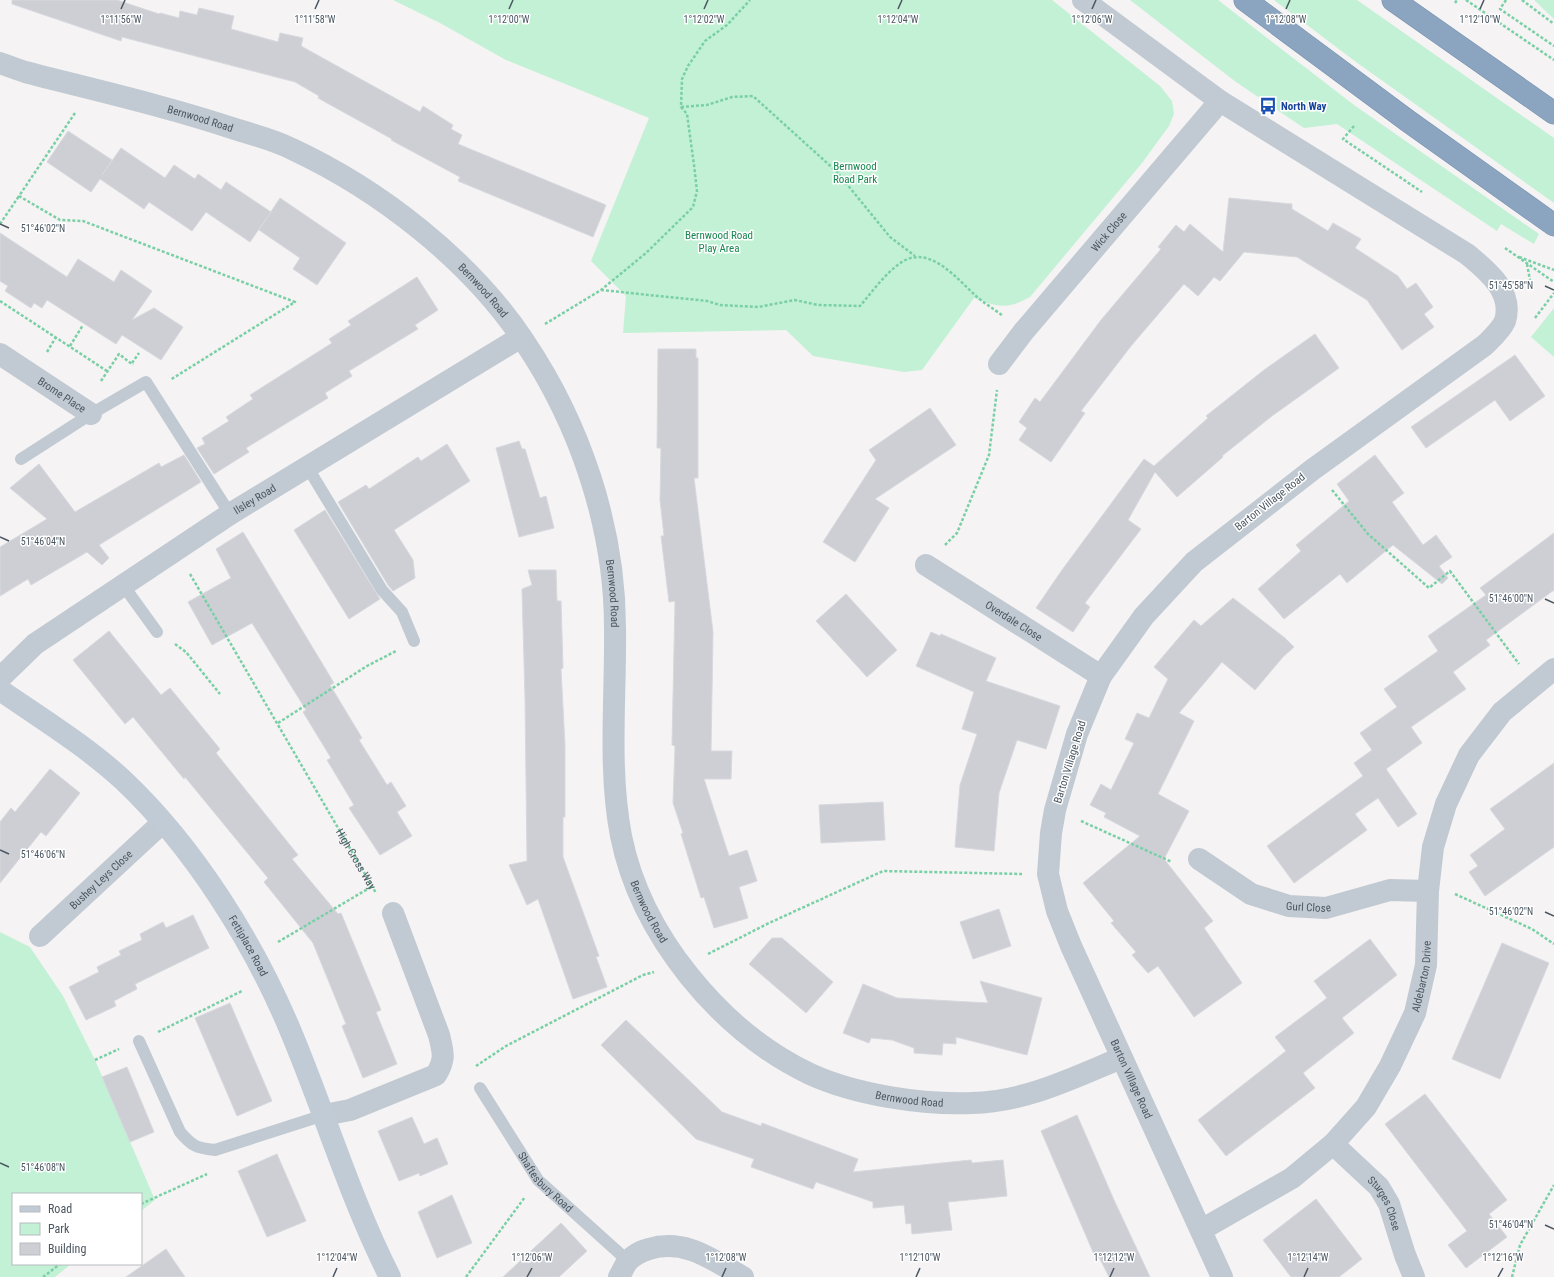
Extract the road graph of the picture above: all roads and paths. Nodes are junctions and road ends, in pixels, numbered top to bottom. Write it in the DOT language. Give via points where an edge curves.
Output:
graph roads {
  1 [pos="750,0"];
  2 [pos="1083,0"];
  3 [pos="1245,0"];
  4 [pos="1393,0"];
  5 [pos="1466,0"];
  6 [pos="1506,0"];
  7 [pos="1522,0"];
  8 [pos="1554,24"];
  9 [pos="1554,46"];
  10 [pos="1554,60"];
  11 [pos="0,63"];
  12 [pos="1220,101"];
  13 [pos="682,107"];
  14 [pos="1554,113"];
  15 [pos="66,127"];
  16 [pos="19,196"];
  17 [pos="0,224"];
  18 [pos="1554,226"];
  19 [pos="1499,245"];
  20 [pos="1515,255"];
  21 [pos="914,256"];
  22 [pos="1554,270"];
  23 [pos="1554,282"];
  24 [pos="600,290"];
  25 [pos="0,301"];
  26 [pos="83,326"];
  27 [pos="1024,331"];
  28 [pos="521,337"];
  29 [pos="70,346"];
  30 [pos="139,353"];
  31 [pos="0,354"];
  32 [pos="131,364"];
  33 [pos="999,364"];
  34 [pos="107,371"];
  35 [pos="150,386"];
  36 [pos="91,414"];
  37 [pos="21,459"];
  38 [pos="308,468"];
  39 [pos="1312,470"];
  40 [pos="230,514"];
  41 [pos="176,550"];
  42 [pos="926,565"];
  43 [pos="123,585"];
  44 [pos="157,632"];
  45 [pos="414,641"];
  46 [pos="1554,669"];
  47 [pos="1101,676"];
  48 [pos="0,678"];
  49 [pos="1534,684"];
  50 [pos="0,690"];
  51 [pos="220,694"];
  52 [pos="278,724"];
  53 [pos="1055,810"];
  54 [pos="162,823"];
  55 [pos="1199,859"];
  56 [pos="1048,874"];
  57 [pos="371,887"];
  58 [pos="1428,891"];
  59 [pos="393,913"];
  60 [pos="40,936"];
  61 [pos="1554,944"];
  62 [pos="255,955"];
  63 [pos="680,964"];
  64 [pos="268,979"];
  65 [pos="139,1041"];
  66 [pos="1121,1058"];
  67 [pos="95,1060"];
  68 [pos="474,1067"];
  69 [pos="480,1088"];
  70 [pos="324,1115"];
  71 [pos="1333,1144"];
  72 [pos="207,1174"];
  73 [pos="1554,1185"];
  74 [pos="520,1203"];
  75 [pos="142,1204"];
  76 [pos="1201,1230"];
  77 [pos="59,1265"];
  78 [pos="623,1269"];
  79 [pos="43,1277"];
  80 [pos="390,1277"];
  81 [pos="466,1277"];
  82 [pos="743,1277"];
  83 [pos="1222,1277"];
  84 [pos="1414,1277"];
  85 [pos="1512,1277"];
  1 -- 13 [label="path" via="727,25 705,41 688,66 682,79"];
  2 -- 12 [label="street"];
  3 -- 18 [label="highway"];
  4 -- 14 [label="highway"];
  5 -- 10 [label="path"];
  6 -- 9 [label="path" via="1500,8"];
  7 -- 8 [label="path"];
  11 -- 28 [label="street, Bernwood Road" via="25,72 208,120 290,148 364,188 425,235 481,285"];
  12 -- 27 [label="street, Wick Close"];
  12 -- 39 [label="street, Barton Village Road" via="1467,254 1502,288 1506,304 1505,320 1498,332 1485,345"];
  13 -- 21 [label="path" via="708,105 732,97 752,96 837,172 890,237"];
  13 -- 24 [label="path" via="687,114 694,165 696,191 693,207 646,253"];
  15 -- 16 [label="path"];
  16 -- 17 [label="path"];
  16 -- 35 [label="path" via="60,220 83,221 295,302"];
  19 -- 20 [label="path"];
  20 -- 22 [label="path"];
  20 -- 23 [label="path"];
  21 -- 24 [label="path" via="900,263 860,306 818,305 795,300 758,307 720,305 707,301"];
  21 -- 27 [label="path" via="932,260 949,270 977,297"];
  24 -- 28 [label="path"];
  25 -- 29 [label="path"];
  26 -- 29 [label="path"];
  27 -- 33 [label="street, Wick Close"];
  28 -- 38 [label="street, Ilsley Road"];
  28 -- 63 [label="street, Bernwood Road" via="554,388 583,456 602,517 616,622 613,756 615,800 622,841 634,880 654,924"];
  29 -- 34 [label="path"];
  30 -- 32 [label="path"];
  31 -- 36 [label="street, Brome Place"];
  33 -- 42 [label="path" via="990,456 957,533"];
  35 -- 36 [label="lane, Brome Place"];
  35 -- 40 [label="lane"];
  36 -- 37 [label="lane"];
  38 -- 40 [label="street, Ilsley Road"];
  38 -- 45 [label="lane" via="382,590 402,612"];
  39 -- 47 [label="street, Barton Village Road" via="1194,562 1144,616"];
  39 -- 49 [label="path" via="1368,534 1429,588 1450,571"];
  40 -- 41 [label="street, Ilsley Road"];
  41 -- 43 [label="street, Ilsley Road"];
  41 -- 52 [label="path, High Cross Way"];
  42 -- 47 [label="street, Overdale Close"];
  43 -- 44 [label="lane"];
  43 -- 48 [label="street, Ilsley Road" via="35,644"];
  44 -- 51 [label="path" via="186,652"];
  45 -- 52 [label="path" via="367,666"];
  46 -- 49 [label="street, Aldebarton Drive"];
  47 -- 53 [label="street, Barton Village Road" via="1076,734"];
  49 -- 58 [label="street, Aldebarton Drive" via="1502,712 1469,755 1446,804 1433,847"];
  50 -- 54 [label="street, Fettiplace Road" via="78,744 123,781"];
  52 -- 57 [label="path, High Cross Way"];
  53 -- 55 [label="path" via="1176,863"];
  53 -- 56 [label="street, Barton Village Road"];
  54 -- 60 [label="street, Bushey Leys Close"];
  54 -- 62 [label="street, Fettiplace Road" via="202,872"];
  55 -- 58 [label="street, Gurl Close" via="1251,894 1289,906 1326,908 1390,890"];
  56 -- 63 [label="path" via="883,871 769,923 711,953"];
  56 -- 66 [label="street, Barton Village Road" via="1071,946"];
  57 -- 59 [label="path, High Cross Way"];
  57 -- 62 [label="path"];
  58 -- 61 [label="path" via="1454,894 1532,929"];
  58 -- 71 [label="street, Aldebarton Drive" via="1426,965 1415,1013 1390,1066 1366,1107"];
  59 -- 70 [label="street" via="439,1035 444,1056 442,1064 436,1075 350,1110"];
  62 -- 64 [label="street, Fettiplace Road"];
  63 -- 66 [label="street, Bernwood Road" via="718,1008 764,1047 812,1074 865,1092 916,1102 975,1104 1019,1097"];
  63 -- 68 [label="path" via="643,975 506,1046"];
  64 -- 65 [label="path"];
  64 -- 70 [label="street, Fettiplace Road"];
  65 -- 67 [label="path"];
  65 -- 70 [label="lane" via="180,1132 190,1144 202,1149 215,1150"];
  66 -- 76 [label="street, Barton Village Road"];
  69 -- 78 [label="lane, Shaftesbury Road" via="538,1180"];
  70 -- 80 [label="street, Fettiplace Road" via="350,1189"];
  71 -- 76 [label="street, Aldebarton Drive" via="1292,1178"];
  71 -- 84 [label="street, Sturges Close" via="1379,1187 1389,1204"];
  72 -- 75 [label="path"];
  73 -- 85 [label="path" via="1520,1245"];
  74 -- 81 [label="path"];
  76 -- 83 [label="street, Barton Village Road"];
  77 -- 79 [label="path"];
  78 -- 82 [label="street, Shaftesbury Road" via="640,1252 674,1245 692,1249"];
}
